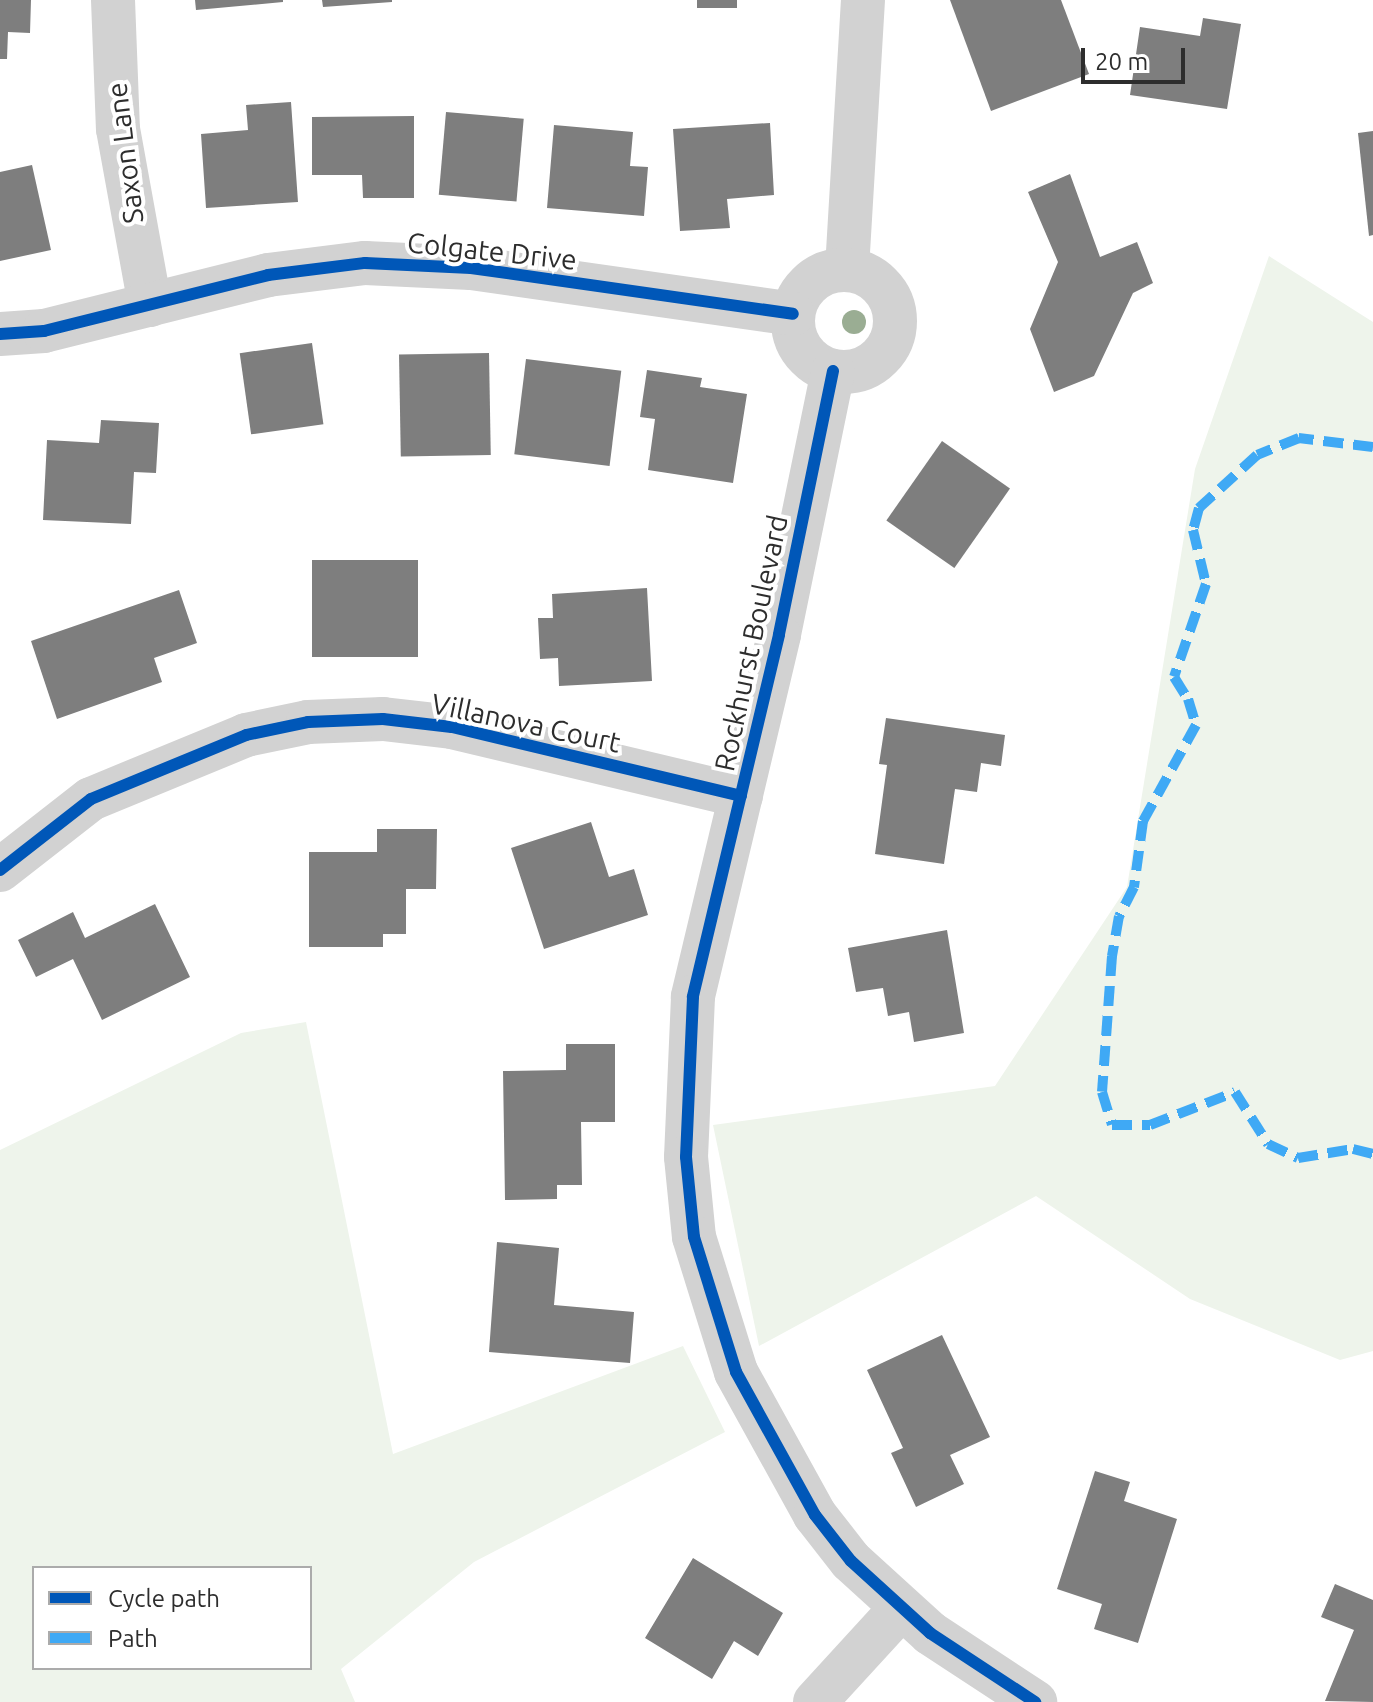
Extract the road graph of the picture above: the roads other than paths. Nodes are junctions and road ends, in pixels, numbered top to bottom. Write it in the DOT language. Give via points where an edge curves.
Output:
graph roads {
  1 [pos="113,0"];
  2 [pos="863,0"];
  3 [pos="847,269"];
  4 [pos="150,305"];
  5 [pos="793,314"];
  6 [pos="0,334"];
  7 [pos="833,371"];
  8 [pos="741,796"];
  9 [pos="0,870"];
  10 [pos="901,1608"];
  11 [pos="815,1702"];
  12 [pos="1035,1702"];
  1 -- 4 [label="street, Saxon Lane" via="118,129"];
  2 -- 3 [label="street"];
  3 -- 5 [label="street" via="817,277 797,299"];
  3 -- 7 [label="street" via="878,282 888,295 894,328 879,358 865,367"];
  4 -- 5 [label="street, Colgate Drive" via="268,275 365,263 471,268"];
  4 -- 6 [label="street, Colgate Drive" via="44,331"];
  5 -- 7 [label="street" via="793,329 806,357"];
  7 -- 8 [label="street, Rockhurst Boulevard"];
  8 -- 9 [label="street, Villanova Court" via="452,727 383,719 308,722 246,735 91,799"];
  8 -- 10 [label="street, Rockhurst Boulevard" via="693,997 686,1157 694,1237 736,1372 778,1456 851,1561"];
  10 -- 11 [label="street"];
  10 -- 12 [label="street, Rockhurst Boulevard" via="940,1641"];
}
